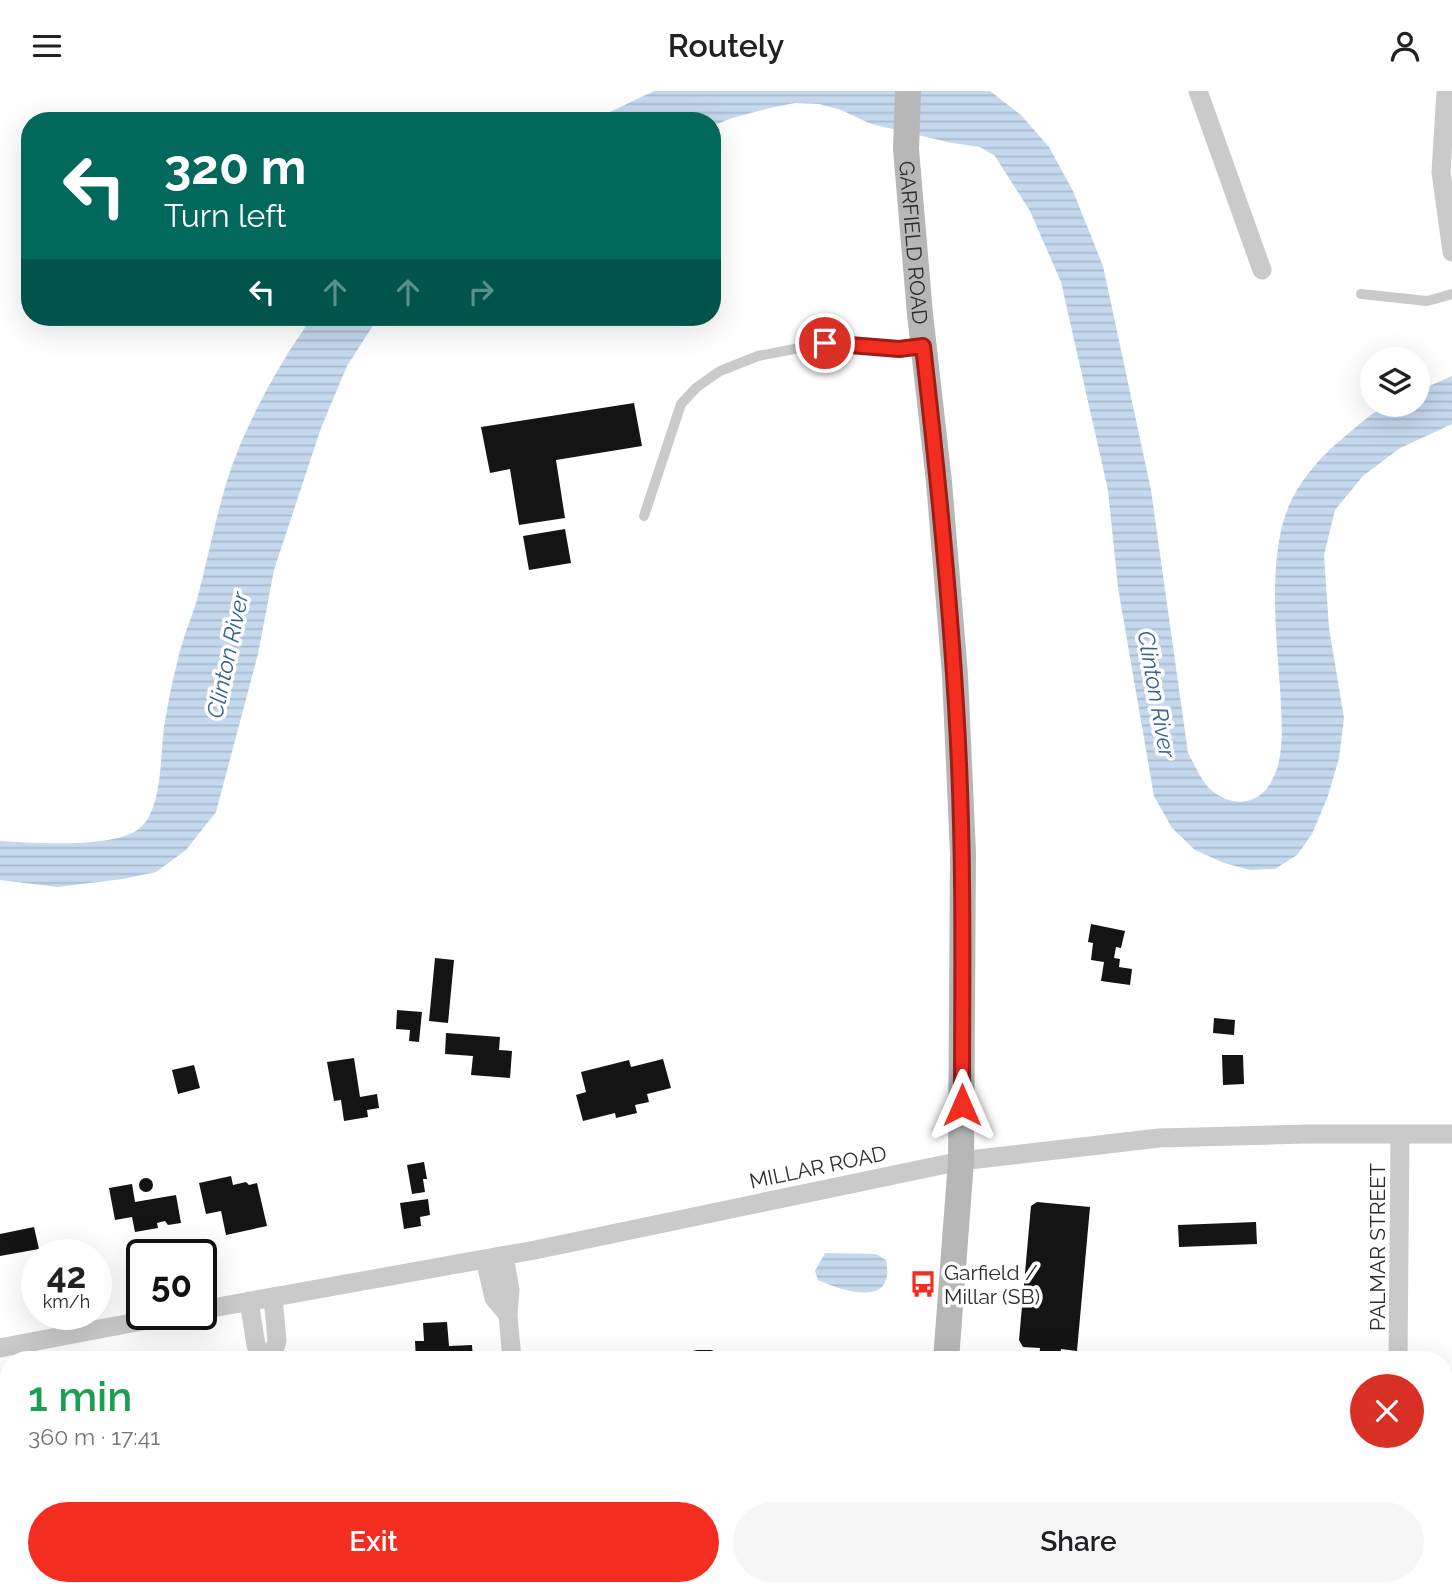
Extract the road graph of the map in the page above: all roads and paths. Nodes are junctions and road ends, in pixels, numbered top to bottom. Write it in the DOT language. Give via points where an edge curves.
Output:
graph roads {
  1 [pos="908,91"];
  2 [pos="1198,91"];
  3 [pos="1446,91"];
  4 [pos="1452,252"];
  5 [pos="1262,270"];
  6 [pos="1361,294"];
  7 [pos="1452,295"];
  8 [pos="923,346"];
  9 [pos="644,516"];
  10 [pos="1452,1134"];
  11 [pos="1400,1135"];
  12 [pos="961,1161"];
  13 [pos="495,1257"];
  14 [pos="273,1297"];
  15 [pos="249,1301"];
  16 [pos="217,1307"];
  17 [pos="126,1324"];
  18 [pos="0,1348"];
  19 [pos="258,1351"];
  20 [pos="274,1351"];
  21 [pos="511,1351"];
  22 [pos="947,1351"];
  23 [pos="1398,1351"];
  1 -- 8 [label="main road, GARFIELD ROAD" via="906,149"];
  2 -- 5 [label="street"];
  3 -- 4 [label="street" via="1441,172"];
  6 -- 7 [label="lane" via="1427,300"];
  8 -- 9 [label="lane" via="899,349 825,343 758,356 720,371 681,404"];
  8 -- 12 [label="main road, GARFIELD ROAD" via="939,482 959,762"];
  10 -- 11 [label="street, MILLAR ROAD"];
  11 -- 12 [label="street, MILLAR ROAD" via="1159,1138"];
  11 -- 23 [label="street, PALMAR STREET"];
  12 -- 13 [label="street, MILLAR ROAD"];
  12 -- 22 [label="main road, GARFIELD ROAD"];
  13 -- 14 [label="street, MILLAR ROAD"];
  13 -- 21 [label="street" via="491,1291 508,1315"];
  14 -- 15 [label="street, MILLAR ROAD"];
  14 -- 20 [label="street"];
  15 -- 16 [label="street, MILLAR ROAD"];
  15 -- 19 [label="street"];
  17 -- 18 [label="street"];
}
